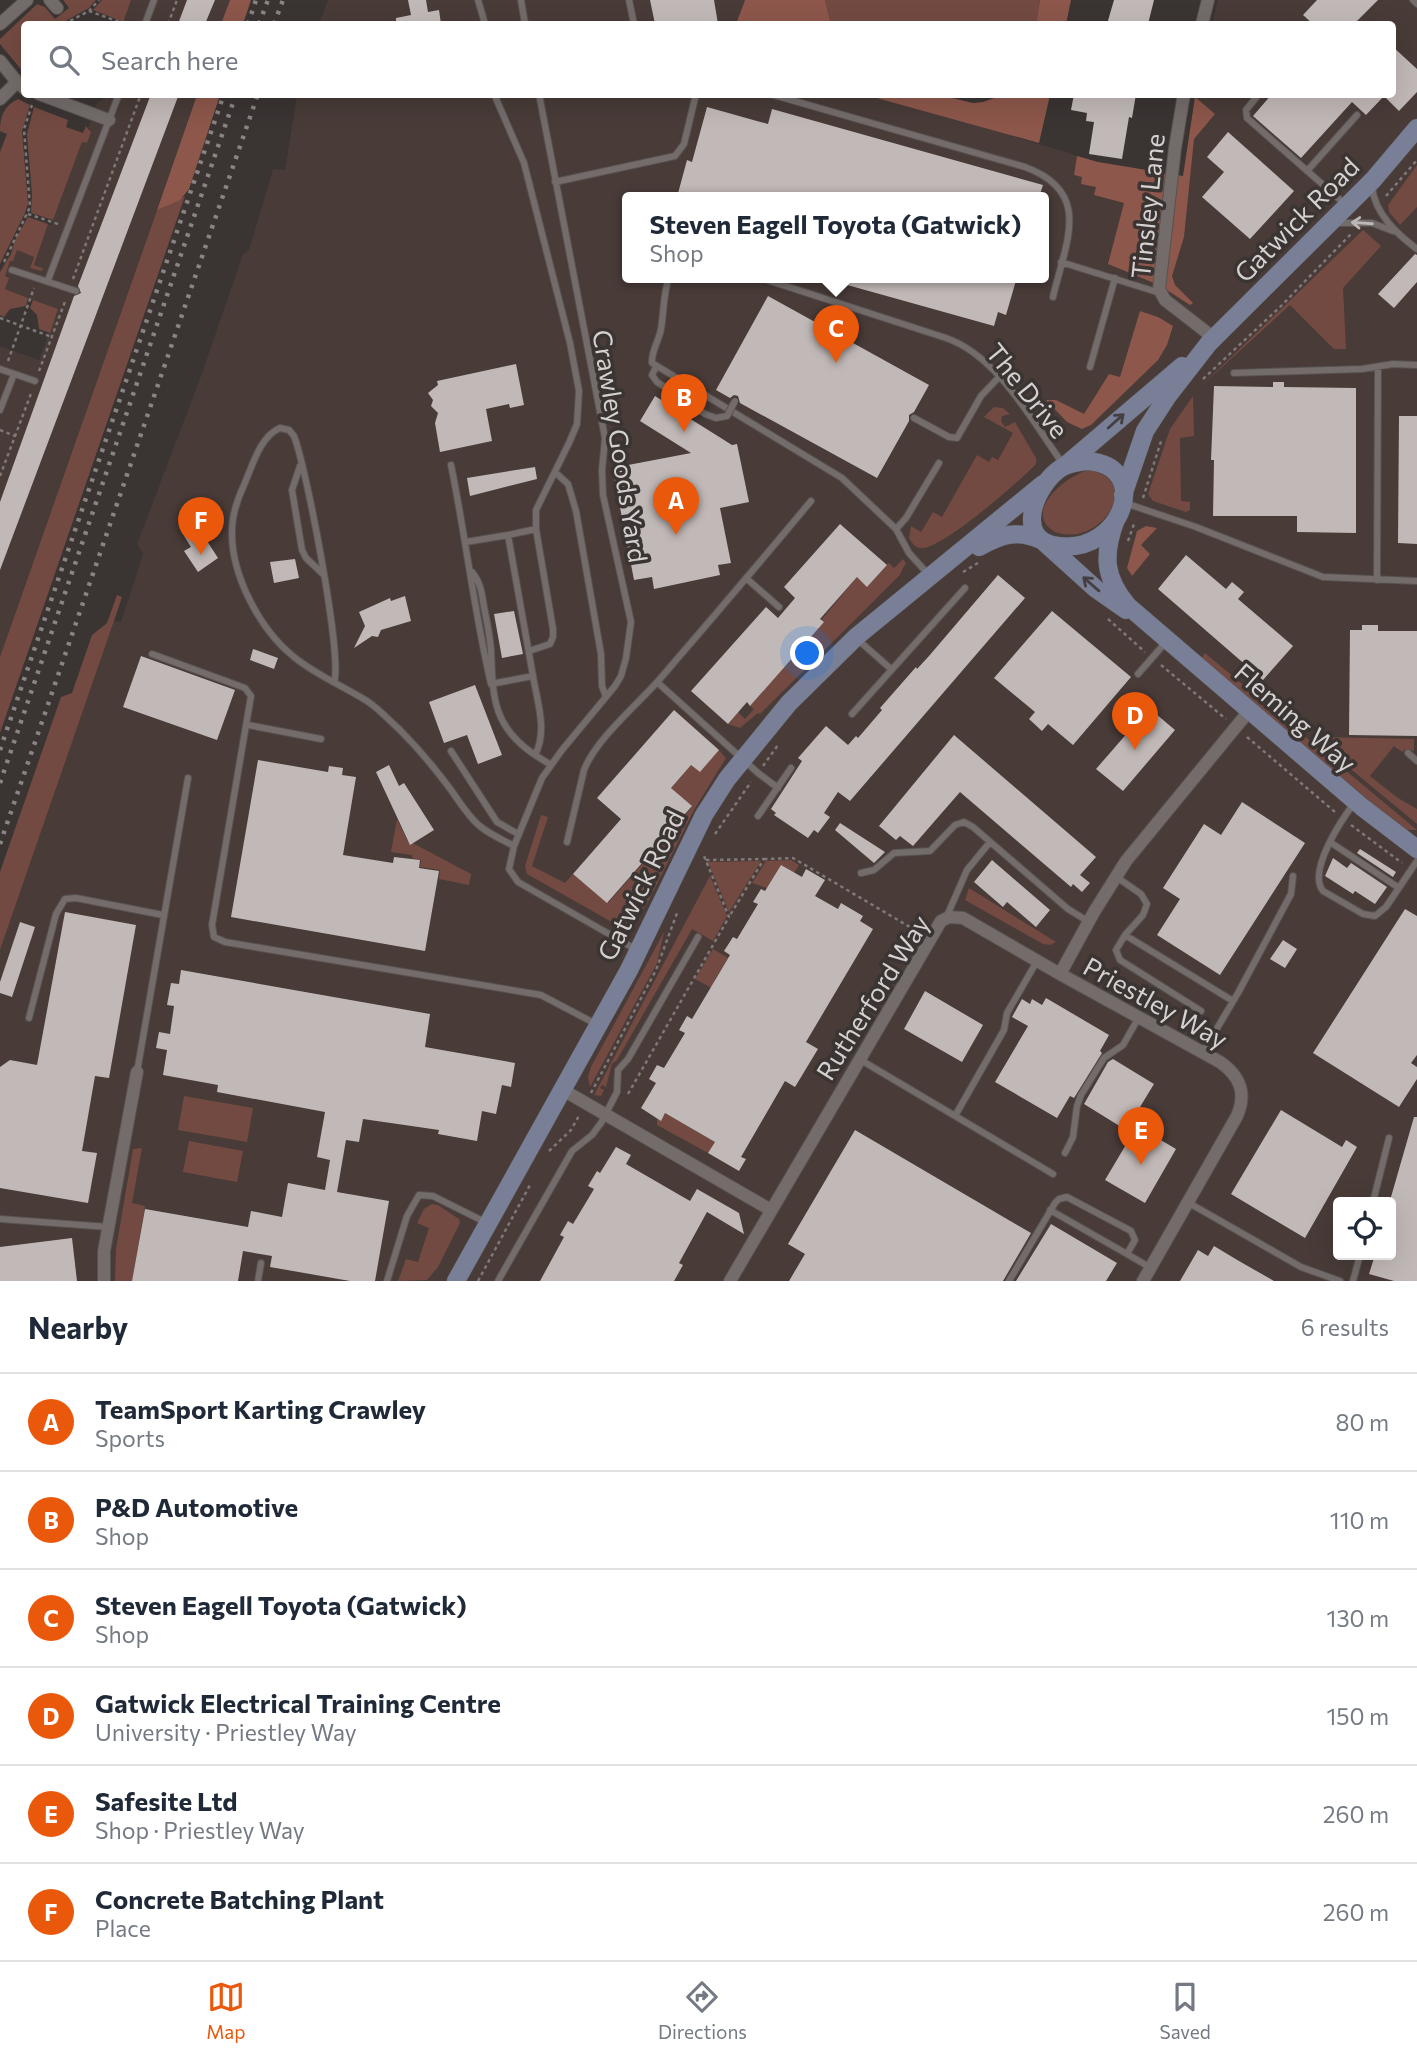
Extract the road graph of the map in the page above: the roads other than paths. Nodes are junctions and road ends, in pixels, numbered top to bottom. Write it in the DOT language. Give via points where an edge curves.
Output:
graph roads {
  1 [pos="27,0"];
  2 [pos="154,0"];
  3 [pos="478,0"];
  4 [pos="521,0"];
  5 [pos="629,0"];
  6 [pos="1208,0"];
  7 [pos="146,21"];
  8 [pos="484,21"];
  9 [pos="525,21"];
  10 [pos="634,21"];
  11 [pos="1203,21"];
  12 [pos="0,24"];
  13 [pos="0,61"];
  14 [pos="21,85"];
  15 [pos="36,98"];
  16 [pos="117,98"];
  17 [pos="496,98"];
  18 [pos="540,98"];
  19 [pos="695,98"];
  20 [pos="784,98"];
  21 [pos="1183,98"];
  22 [pos="1256,98"];
  23 [pos="0,99"];
  24 [pos="1357,115"];
  25 [pos="109,120"];
  26 [pos="1417,128"];
  27 [pos="1307,171"];
  28 [pos="1373,180"];
  29 [pos="555,181"];
  30 [pos="1347,206"];
  31 [pos="1328,224"];
  32 [pos="1395,232"];
  33 [pos="1417,249"];
  34 [pos="1061,262"];
  35 [pos="12,270"];
  36 [pos="1115,278"];
  37 [pos="48,280"];
  38 [pos="667,283"];
  39 [pos="777,283"];
  40 [pos="76,291"];
  41 [pos="1160,293"];
  42 [pos="1053,297"];
  43 [pos="1212,341"];
  44 [pos="1417,365"];
  45 [pos="656,367"];
  46 [pos="1090,367"];
  47 [pos="1378,367"];
  48 [pos="2,370"];
  49 [pos="1234,373"];
  50 [pos="14,374"];
  51 [pos="999,377"];
  52 [pos="35,381"];
  53 [pos="736,401"];
  54 [pos="0,410"];
  55 [pos="914,418"];
  56 [pos="301,461"];
  57 [pos="939,463"];
  58 [pos="451,465"];
  59 [pos="1064,466"];
  60 [pos="555,472"];
  61 [pos="1043,485"];
  62 [pos="811,501"];
  63 [pos="1129,502"];
  64 [pos="1115,522"];
  65 [pos="536,529"];
  66 [pos="897,529"];
  67 [pos="508,535"];
  68 [pos="1042,541"];
  69 [pos="466,542"];
  70 [pos="936,572"];
  71 [pos="324,575"];
  72 [pos="746,578"];
  73 [pos="1377,580"];
  74 [pos="1417,580"];
  75 [pos="965,588"];
  76 [pos="779,607"];
  77 [pos="1144,622"];
  78 [pos="856,637"];
  79 [pos="1167,641"];
  80 [pos="528,651"];
  81 [pos="152,654"];
  82 [pos="891,669"];
  83 [pos="1138,674"];
  84 [pos="533,676"];
  85 [pos="657,681"];
  86 [pos="334,682"];
  87 [pos="491,684"];
  88 [pos="606,697"];
  89 [pos="1249,711"];
  90 [pos="852,714"];
  91 [pos="248,724"];
  92 [pos="321,739"];
  93 [pos="451,751"];
  94 [pos="1408,753"];
  95 [pos="535,755"];
  96 [pos="743,758"];
  97 [pos="1417,761"];
  98 [pos="551,765"];
  99 [pos="791,768"];
  100 [pos="188,778"];
  101 [pos="778,788"];
  102 [pos="1355,802"];
  103 [pos="758,816"];
  104 [pos="518,834"];
  105 [pos="567,842"];
  106 [pos="990,842"];
  107 [pos="1330,842"];
  108 [pos="514,846"];
  109 [pos="1416,849"];
  110 [pos="861,873"];
  111 [pos="1115,876"];
  112 [pos="1293,876"];
  113 [pos="1399,888"];
  114 [pos="163,915"];
  115 [pos="946,918"];
  116 [pos="1089,922"];
  117 [pos="1125,935"];
  118 [pos="698,937"];
  119 [pos="639,951"];
  120 [pos="1037,961"];
  121 [pos="1060,974"];
  122 [pos="1233,1001"];
  123 [pos="1201,1011"];
  124 [pos="1139,1017"];
  125 [pos="29,1018"];
  126 [pos="598,1025"];
  127 [pos="1203,1052"];
  128 [pos="859,1059"];
  129 [pos="136,1072"];
  130 [pos="563,1090"];
  131 [pos="606,1114"];
  132 [pos="955,1116"];
  133 [pos="1389,1138"];
  134 [pos="1065,1153"];
  135 [pos="1053,1174"];
  136 [pos="1374,1197"];
  137 [pos="1189,1203"];
  138 [pos="771,1210"];
  139 [pos="1050,1210"];
  140 [pos="0,1219"];
  141 [pos="486,1223"];
  142 [pos="108,1227"];
  143 [pos="1127,1254"];
  144 [pos="1359,1260"];
  145 [pos="261,1263"];
  146 [pos="1151,1268"];
  147 [pos="104,1281"];
  148 [pos="258,1281"];
  149 [pos="387,1281"];
  150 [pos="456,1281"];
  151 [pos="498,1281"];
  152 [pos="730,1281"];
  153 [pos="1009,1281"];
  154 [pos="1143,1281"];
  155 [pos="1340,1281"];
  156 [pos="1353,1281"];
  1 -- 12 [label="street"];
  2 -- 7 [label="lane"];
  3 -- 8 [label="lane"];
  4 -- 9 [label="lane"];
  5 -- 10 [label="lane"];
  6 -- 11 [label="street"];
  13 -- 14 [label="street"];
  14 -- 23 [label="street"];
  15 -- 25 [label="street"];
  16 -- 25 [label="lane"];
  17 -- 60 [label="lane" via="524,163 577,375 578,418"];
  18 -- 29 [label="lane, Crawley Goods Yard"];
  19 -- 29 [label="lane" via="684,144 675,156"];
  20 -- 34 [label="lane" via="1042,174 1056,183 1069,207"];
  21 -- 41 [label="street, Tinsley Lane"];
  22 -- 27 [label="lane" via="1246,116"];
  24 -- 27 [label="lane"];
  25 -- 37 [label="lane"];
  26 -- 28 [label="street, Gatwick Road"];
  27 -- 30 [label="lane"];
  28 -- 30 [label="street, Gatwick Road"];
  28 -- 32 [label="lane" via="1373,195"];
  29 -- 88 [label="lane, Crawley Goods Yard" via="605,438 603,495 631,622 623,671"];
  30 -- 31 [label="street, Gatwick Road"];
  32 -- 31 [label="lane, one-way" via="1362,223"];
  31 -- 43 [label="street, Gatwick Road"];
  32 -- 33 [label="lane"];
  34 -- 36 [label="lane"];
  34 -- 42 [label="lane"];
  35 -- 37 [label="lane"];
  36 -- 41 [label="lane"];
  36 -- 46 [label="lane"];
  37 -- 40 [label="lane"];
  38 -- 45 [label="lane" via="661,329 651,358"];
  39 -- 51 [label="lane, The Drive" via="957,341"];
  41 -- 43 [label="street, Tinsley Lane"];
  59 -- 43 [label="street, Gatwick Road, one-way"];
  43 -- 63 [label="street, Gatwick Road" via="1167,397 1141,440"];
  44 -- 47 [label="lane"];
  45 -- 53 [label="lane, bridge" via="652,374 657,382 705,414 727,415"];
  45 -- 66 [label="lane" via="842,478"];
  47 -- 49 [label="lane"];
  47 -- 73 [label="lane"];
  48 -- 50 [label="lane"];
  50 -- 52 [label="lane"];
  50 -- 54 [label="lane"];
  51 -- 55 [label="lane" via="981,396 957,438"];
  51 -- 59 [label="lane, The Drive"];
  56 -- 71 [label="lane"];
  56 -- 71 [label="lane" via="292,490 302,550"];
  56 -- 86 [label="lane" via="289,430 277,429 268,436 236,503 234,555 249,596 272,634 292,656"];
  57 -- 66 [label="lane"];
  58 -- 69 [label="lane"];
  59 -- 61 [label="street"];
  59 -- 63 [label="street" via="1087,461 1110,466"];
  60 -- 65 [label="lane" via="536,510"];
  60 -- 88 [label="lane" via="568,484 576,511"];
  61 -- 68 [label="street" via="1032,514"];
  61 -- 70 [label="street, Gatwick Road"];
  62 -- 72 [label="lane"];
  63 -- 64 [label="street"];
  63 -- 73 [label="lane" via="1323,577"];
  64 -- 68 [label="street" via="1088,543 1068,546"];
  64 -- 77 [label="street, Fleming Way" via="1107,546 1108,569 1122,599"];
  65 -- 67 [label="lane"];
  65 -- 80 [label="lane" via="554,633 550,644"];
  66 -- 70 [label="lane" via="909,553"];
  67 -- 69 [label="lane"];
  67 -- 80 [label="lane"];
  68 -- 70 [label="street, Gatwick Road" via="1023,533 1005,534"];
  77 -- 68 [label="street, Fleming Way, one-way" via="1101,593"];
  69 -- 87 [label="lane"];
  70 -- 78 [label="street, Gatwick Road"];
  71 -- 86 [label="lane"];
  72 -- 76 [label="lane"];
  72 -- 85 [label="lane"];
  73 -- 74 [label="lane"];
  75 -- 82 [label="lane"];
  77 -- 79 [label="street, Fleming Way"];
  78 -- 82 [label="lane"];
  78 -- 96 [label="street, Gatwick Road" via="789,702"];
  79 -- 83 [label="lane"];
  79 -- 89 [label="street, Fleming Way"];
  80 -- 84 [label="lane"];
  81 -- 91 [label="lane" via="245,688 251,701"];
  82 -- 90 [label="lane"];
  84 -- 87 [label="lane"];
  84 -- 95 [label="lane" via="541,732"];
  85 -- 96 [label="lane"];
  85 -- 105 [label="lane" via="587,763"];
  86 -- 108 [label="lane" via="377,709 430,763 478,825"];
  87 -- 95 [label="lane" via="504,725"];
  88 -- 98 [label="lane, Crawley Goods Yard"];
  89 -- 102 [label="street, Fleming Way"];
  89 -- 111 [label="street, Priestley Way"];
  91 -- 92 [label="lane"];
  91 -- 126 [label="lane" via="212,925 214,937 541,996"];
  93 -- 104 [label="lane" via="497,822"];
  94 -- 97 [label="lane"];
  95 -- 98 [label="lane"];
  96 -- 101 [label="lane"];
  96 -- 119 [label="street, Gatwick Road" via="704,815"];
  98 -- 104 [label="lane, Crawley Goods Yard"];
  99 -- 101 [label="lane"];
  100 -- 114 [label="lane"];
  101 -- 103 [label="lane"];
  102 -- 107 [label="lane"];
  102 -- 109 [label="street, Fleming Way"];
  104 -- 108 [label="lane, Crawley Goods Yard"];
  106 -- 110 [label="lane" via="961,822 930,851 896,852 874,870"];
  106 -- 115 [label="lane" via="963,877"];
  106 -- 116 [label="lane"];
  107 -- 113 [label="lane"];
  107 -- 113 [label="lane" via="1318,881 1327,894 1371,916 1382,912"];
  108 -- 119 [label="lane, Crawley Goods Yard" via="508,865 514,878"];
  109 -- 113 [label="lane"];
  111 -- 116 [label="street, Priestley Way"];
  111 -- 117 [label="lane" via="1141,894 1147,904"];
  112 -- 122 [label="lane" via="1291,894"];
  114 -- 125 [label="lane" via="65,899 56,914"];
  114 -- 129 [label="lane"];
  115 -- 120 [label="street, Rutherford Way" via="963,918"];
  115 -- 128 [label="street, Rutherford Way" via="929,938"];
  116 -- 121 [label="street, Priestley Way"];
  117 -- 122 [label="lane"];
  117 -- 123 [label="lane" via="1116,950 1120,960"];
  118 -- 131 [label="lane" via="618,1070 617,1092"];
  119 -- 126 [label="street, Gatwick Road"];
  120 -- 121 [label="street, Rutherford Way"];
  120 -- 132 [label="lane"];
  121 -- 124 [label="street, Priestley Way"];
  122 -- 127 [label="lane"];
  124 -- 127 [label="street, Priestley Way"];
  124 -- 134 [label="lane" via="1123,1045 1104,1058 1082,1096"];
  126 -- 130 [label="street, Gatwick Road"];
  127 -- 137 [label="street, Priestley Way" via="1236,1076 1242,1101"];
  128 -- 132 [label="lane"];
  128 -- 138 [label="street, Rutherford Way"];
  129 -- 142 [label="street"];
  130 -- 131 [label="street"];
  130 -- 141 [label="street, Gatwick Road"];
  131 -- 138 [label="street"];
  131 -- 151 [label="lane" via="570,1154"];
  132 -- 135 [label="lane"];
  133 -- 136 [label="lane"];
  137 -- 146 [label="street, Priestley Way"];
  137 -- 155 [label="lane" via="1293,1263"];
  138 -- 152 [label="street, Rutherford Way"];
  139 -- 143 [label="lane"];
  139 -- 143 [label="lane" via="1059,1199 1068,1197 1131,1231 1135,1240"];
  139 -- 153 [label="lane"];
  140 -- 142 [label="lane"];
  141 -- 149 [label="lane" via="436,1197 419,1195 407,1216"];
  141 -- 150 [label="street, Gatwick Road"];
  142 -- 147 [label="street"];
  143 -- 146 [label="lane"];
  144 -- 156 [label="lane"];
  145 -- 148 [label="lane"];
  146 -- 154 [label="street, Priestley Way"];
}
